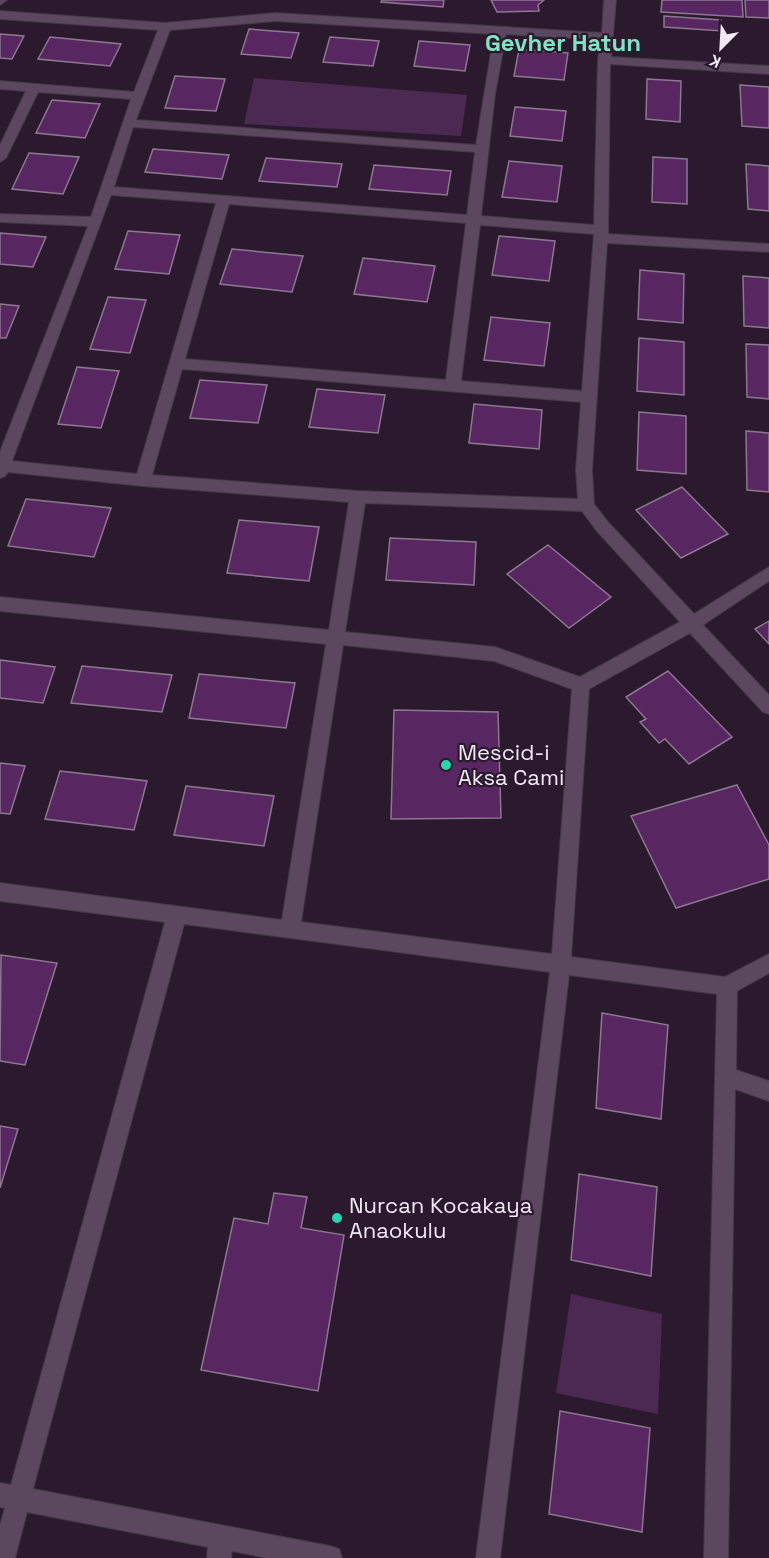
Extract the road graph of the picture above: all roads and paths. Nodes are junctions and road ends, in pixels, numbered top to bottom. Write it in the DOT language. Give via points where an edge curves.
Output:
graph roads {
  1 [pos="610,0"];
  2 [pos="0,15"];
  3 [pos="165,27"];
  4 [pos="500,32"];
  5 [pos="608,37"];
  6 [pos="604,60"];
  7 [pos="769,70"];
  8 [pos="0,86"];
  9 [pos="34,88"];
  10 [pos="138,96"];
  11 [pos="128,123"];
  12 [pos="7,128"];
  13 [pos="483,149"];
  14 [pos="0,158"];
  15 [pos="105,190"];
  16 [pos="224,198"];
  17 [pos="0,218"];
  18 [pos="475,220"];
  19 [pos="96,222"];
  20 [pos="601,234"];
  21 [pos="769,248"];
  22 [pos="176,363"];
  23 [pos="453,385"];
  24 [pos="588,397"];
  25 [pos="1,467"];
  26 [pos="143,480"];
  27 [pos="358,496"];
  28 [pos="586,505"];
  29 [pos="769,573"];
  30 [pos="0,604"];
  31 [pos="693,623"];
  32 [pos="335,637"];
  33 [pos="581,685"];
  34 [pos="769,707"];
  35 [pos="0,892"];
  36 [pos="177,914"];
  37 [pos="290,929"];
  38 [pos="561,963"];
  39 [pos="769,963"];
  40 [pos="727,986"];
  41 [pos="725,1076"];
  42 [pos="769,1091"];
  43 [pos="9,1496"];
  44 [pos="220,1548"];
  45 [pos="3,1558"];
  46 [pos="330,1558"];
  47 [pos="488,1558"];
  48 [pos="716,1558"];
  1 -- 5 [label="street"];
  2 -- 3 [label="street"];
  3 -- 4 [label="street" via="276,13"];
  3 -- 10 [label="street"];
  4 -- 5 [label="street"];
  4 -- 13 [label="street"];
  5 -- 6 [label="street"];
  6 -- 7 [label="street"];
  6 -- 20 [label="street"];
  8 -- 9 [label="street"];
  9 -- 10 [label="street"];
  9 -- 12 [label="street"];
  10 -- 11 [label="street"];
  11 -- 13 [label="street"];
  11 -- 15 [label="street"];
  12 -- 14 [label="street"];
  13 -- 18 [label="street"];
  15 -- 16 [label="street"];
  15 -- 19 [label="street"];
  16 -- 18 [label="street"];
  16 -- 22 [label="street"];
  17 -- 19 [label="street"];
  18 -- 20 [label="street"];
  18 -- 23 [label="street"];
  19 -- 25 [label="street"];
  20 -- 21 [label="street"];
  20 -- 24 [label="street"];
  22 -- 23 [label="street"];
  22 -- 26 [label="street"];
  23 -- 24 [label="street"];
  24 -- 28 [label="street"];
  25 -- 26 [label="street"];
  26 -- 27 [label="street"];
  27 -- 28 [label="street"];
  27 -- 32 [label="street"];
  28 -- 31 [label="street"];
  29 -- 31 [label="street"];
  30 -- 32 [label="street"];
  31 -- 33 [label="street"];
  31 -- 34 [label="street"];
  32 -- 33 [label="street" via="495,654"];
  32 -- 37 [label="street"];
  33 -- 38 [label="street"];
  35 -- 36 [label="street"];
  36 -- 37 [label="street"];
  36 -- 43 [label="street"];
  37 -- 38 [label="street"];
  38 -- 40 [label="street"];
  38 -- 47 [label="street"];
  39 -- 40 [label="street"];
  40 -- 41 [label="street"];
  41 -- 42 [label="street"];
  41 -- 48 [label="street"];
  43 -- 44 [label="street"];
  43 -- 45 [label="street"];
  44 -- 46 [label="street"];
}
